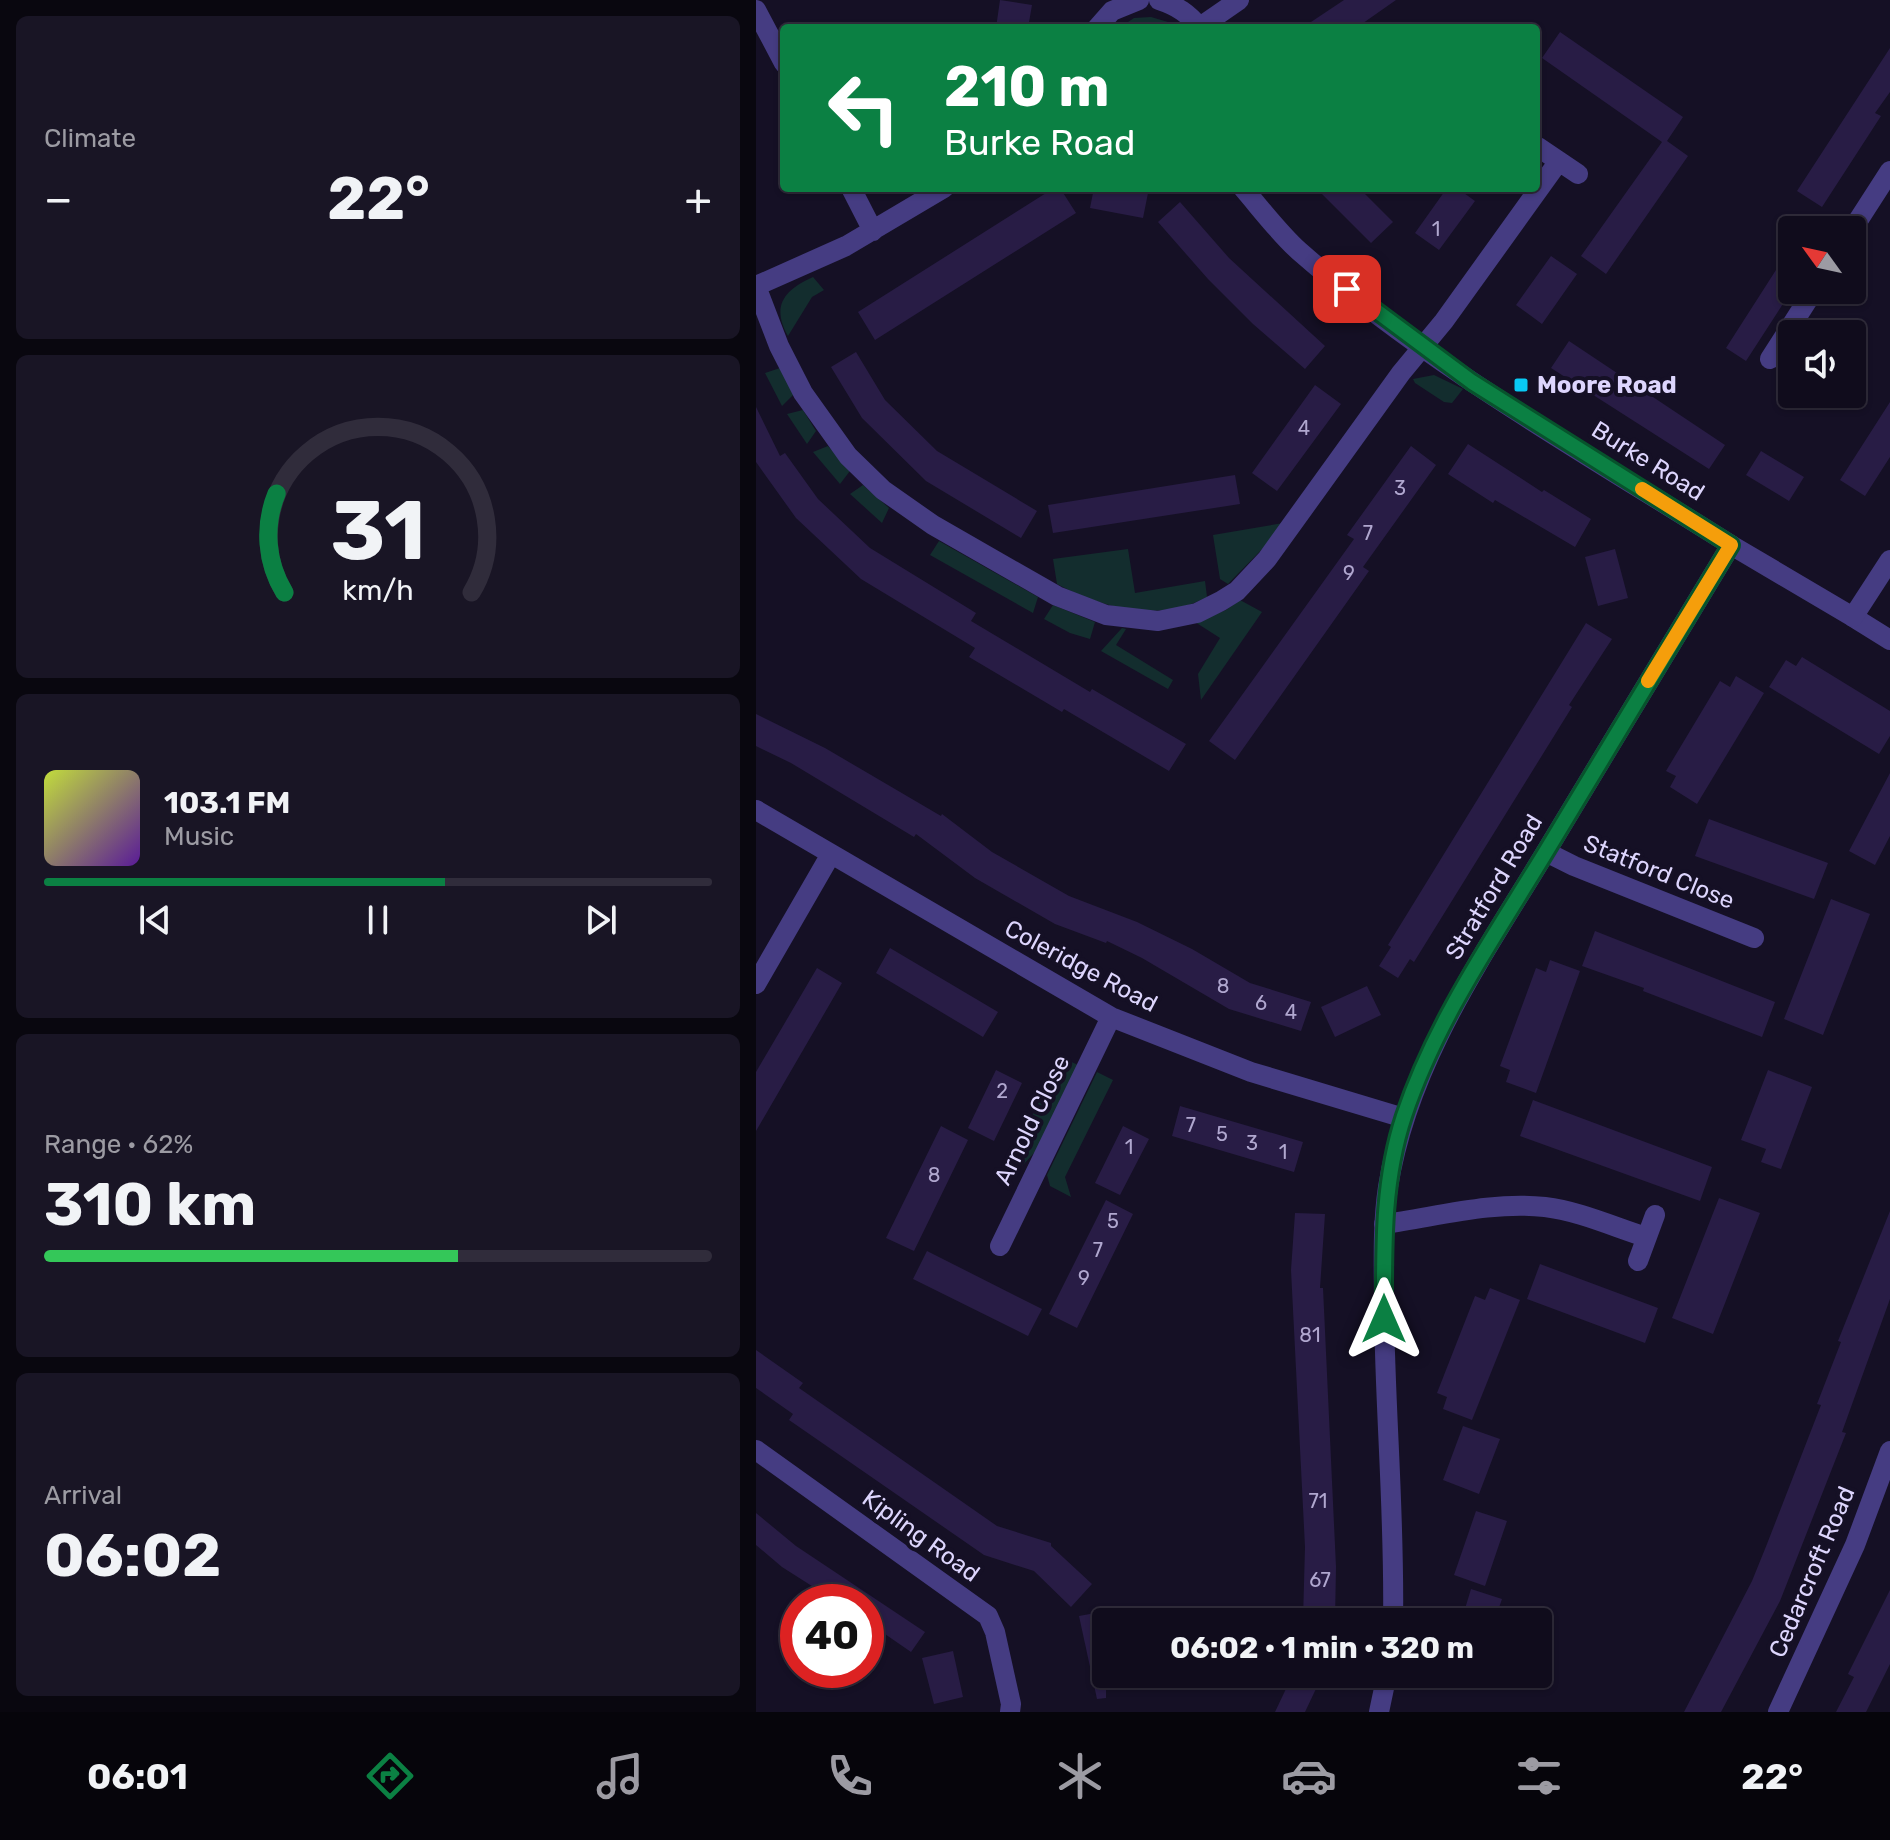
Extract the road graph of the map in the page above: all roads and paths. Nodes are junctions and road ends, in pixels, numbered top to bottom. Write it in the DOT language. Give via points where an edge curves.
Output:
graph roads {
  1 [pos="1139,0"];
  2 [pos="1159,0"];
  3 [pos="1239,0"];
  4 [pos="1110,5"];
  5 [pos="756,10"];
  6 [pos="1099,24"];
  7 [pos="1197,24"];
  8 [pos="1204,24"];
  9 [pos="780,55"];
  10 [pos="1540,148"];
  11 [pos="1559,161"];
  12 [pos="1890,171"];
  13 [pos="1578,174"];
  14 [pos="1540,187"];
  15 [pos="853,192"];
  16 [pos="937,192"];
  17 [pos="1246,192"];
  18 [pos="1536,192"];
  19 [pos="1861,216"];
  20 [pos="873,231"];
  21 [pos="756,286"];
  22 [pos="1805,304"];
  23 [pos="1422,348"];
  24 [pos="1770,359"];
  25 [pos="1731,545"];
  26 [pos="1890,560"];
  27 [pos="1853,617"];
  28 [pos="1890,640"];
  29 [pos="756,810"];
  30 [pos="1546,852"];
  31 [pos="831,854"];
  32 [pos="1754,938"];
  33 [pos="756,984"];
  34 [pos="1111,1017"];
  35 [pos="1404,1118"];
  36 [pos="1655,1215"];
  37 [pos="1384,1224"];
  38 [pos="1646,1237"];
  39 [pos="1000,1246"];
  40 [pos="1638,1261"];
  41 [pos="756,1450"];
  42 [pos="1890,1451"];
  43 [pos="1393,1608"];
  44 [pos="1384,1688"];
  45 [pos="1010,1704"];
  46 [pos="1379,1712"];
  47 [pos="1778,1712"];
  1 -- 4 [label="street"];
  2 -- 7 [label="street"];
  3 -- 8 [label="street"];
  4 -- 6 [label="street"];
  5 -- 9 [label="street"];
  10 -- 11 [label="street"];
  11 -- 13 [label="street"];
  11 -- 14 [label="street"];
  12 -- 19 [label="street"];
  15 -- 20 [label="street"];
  16 -- 20 [label="street"];
  17 -- 23 [label="street, Burke Road" via="1297,250"];
  18 -- 23 [label="street"];
  20 -- 21 [label="street"];
  21 -- 23 [label="street" via="803,393 848,456 883,490 1057,596 1106,615 1140,621 1197,613 1253,575"];
  22 -- 24 [label="street"];
  23 -- 25 [label="street, Burke Road"];
  25 -- 27 [label="street, Burke Road"];
  25 -- 30 [label="street, Stratford Road"];
  26 -- 27 [label="street"];
  27 -- 28 [label="street, Burke Road"];
  29 -- 31 [label="street, Coleridge Road"];
  30 -- 32 [label="street, Statford Close"];
  30 -- 35 [label="street, Stratford Road" via="1442,1027"];
  31 -- 33 [label="street"];
  31 -- 34 [label="street, Coleridge Road"];
  34 -- 35 [label="street, Coleridge Road" via="1251,1072"];
  34 -- 39 [label="street, Arnold Close"];
  35 -- 37 [label="street, Stratford Road"];
  36 -- 38 [label="street"];
  37 -- 38 [label="street" via="1530,1206 1559,1209"];
  37 -- 43 [label="street, Stratford Road"];
  38 -- 40 [label="street"];
  41 -- 45 [label="street, Kipling Road" via="988,1616"];
  42 -- 47 [label="street, Cedarcroft Road" via="1855,1545"];
  44 -- 46 [label="street"];
}
